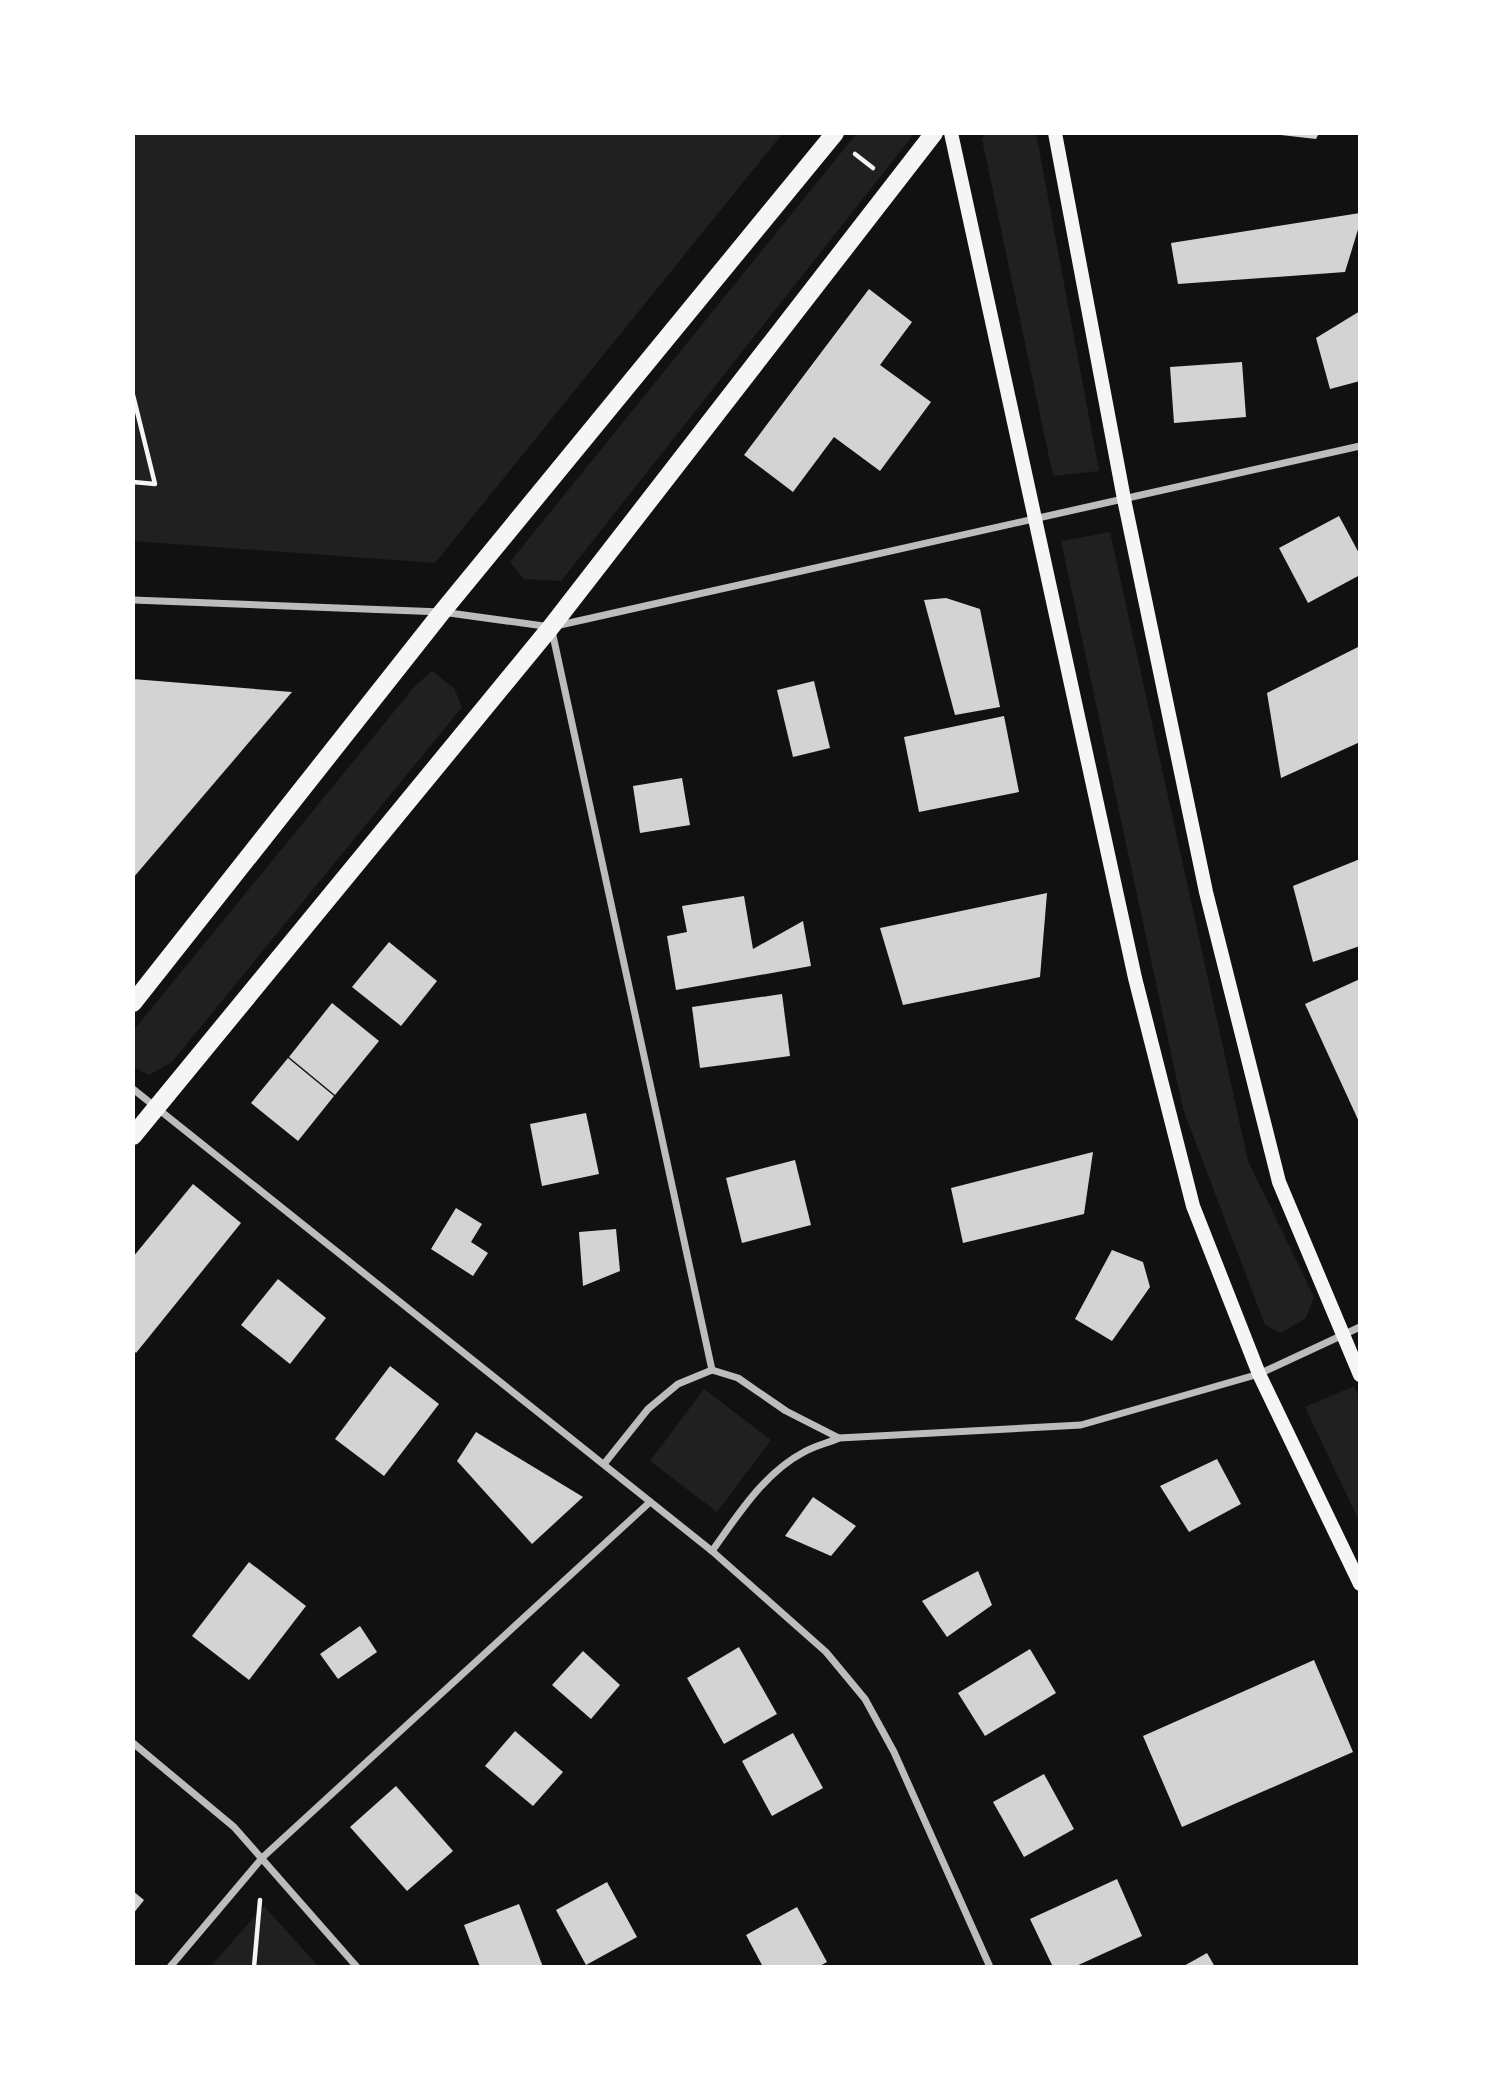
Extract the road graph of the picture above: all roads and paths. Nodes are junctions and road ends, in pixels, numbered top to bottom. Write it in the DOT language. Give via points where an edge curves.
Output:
graph roads {
  1 [pos="934,133"];
  2 [pos="951,133"];
  3 [pos="1055,133"];
  4 [pos="834,134"];
  5 [pos="894,183"];
  6 [pos="133,395"];
  7 [pos="1360,446"];
  8 [pos="133,482"];
  9 [pos="1124,499"];
  10 [pos="1035,519"];
  11 [pos="133,600"];
  12 [pos="442,612"];
  13 [pos="551,627"];
  14 [pos="133,1003"];
  15 [pos="133,1089"];
  16 [pos="156,1108"];
  17 [pos="133,1136"];
  18 [pos="1360,1327"];
  19 [pos="1341,1336"];
  20 [pos="712,1370"];
  21 [pos="1259,1374"];
  22 [pos="1360,1375"];
  23 [pos="839,1438"];
  24 [pos="604,1464"];
  25 [pos="650,1502"];
  26 [pos="712,1551"];
  27 [pos="1360,1584"];
  28 [pos="133,1743"];
  29 [pos="263,1857"];
  30 [pos="170,1967"];
  31 [pos="254,1967"];
  32 [pos="357,1967"];
  33 [pos="990,1967"];
  1 -- 5 [label="main road"];
  2 -- 10 [label="main road"];
  3 -- 9 [label="main road"];
  4 -- 5 [label="path"];
  4 -- 12 [label="main road"];
  5 -- 13 [label="main road"];
  6 -- 8 [label="path" via="155,484"];
  7 -- 9 [label="street"];
  9 -- 10 [label="street"];
  9 -- 19 [label="main road" via="1206,892 1279,1182"];
  10 -- 13 [label="street"];
  10 -- 21 [label="main road" via="1135,978 1194,1206"];
  11 -- 12 [label="street"];
  12 -- 13 [label="street"];
  12 -- 14 [label="main road"];
  13 -- 16 [label="main road"];
  13 -- 20 [label="street"];
  15 -- 16 [label="street"];
  16 -- 17 [label="main road"];
  16 -- 24 [label="street"];
  18 -- 19 [label="street"];
  19 -- 21 [label="street"];
  19 -- 22 [label="main road"];
  20 -- 23 [label="street" via="738,1378 786,1411"];
  20 -- 24 [label="street" via="678,1384 648,1409"];
  21 -- 23 [label="street" via="1081,1425"];
  21 -- 27 [label="main road"];
  23 -- 26 [label="street" via="804,1451 781,1468 748,1501"];
  24 -- 25 [label="street"];
  25 -- 26 [label="street"];
  25 -- 29 [label="street"];
  26 -- 33 [label="street" via="826,1652 865,1699 894,1752"];
  28 -- 29 [label="street"];
  29 -- 30 [label="street"];
  29 -- 31 [label="path"];
  29 -- 32 [label="street"];
}
